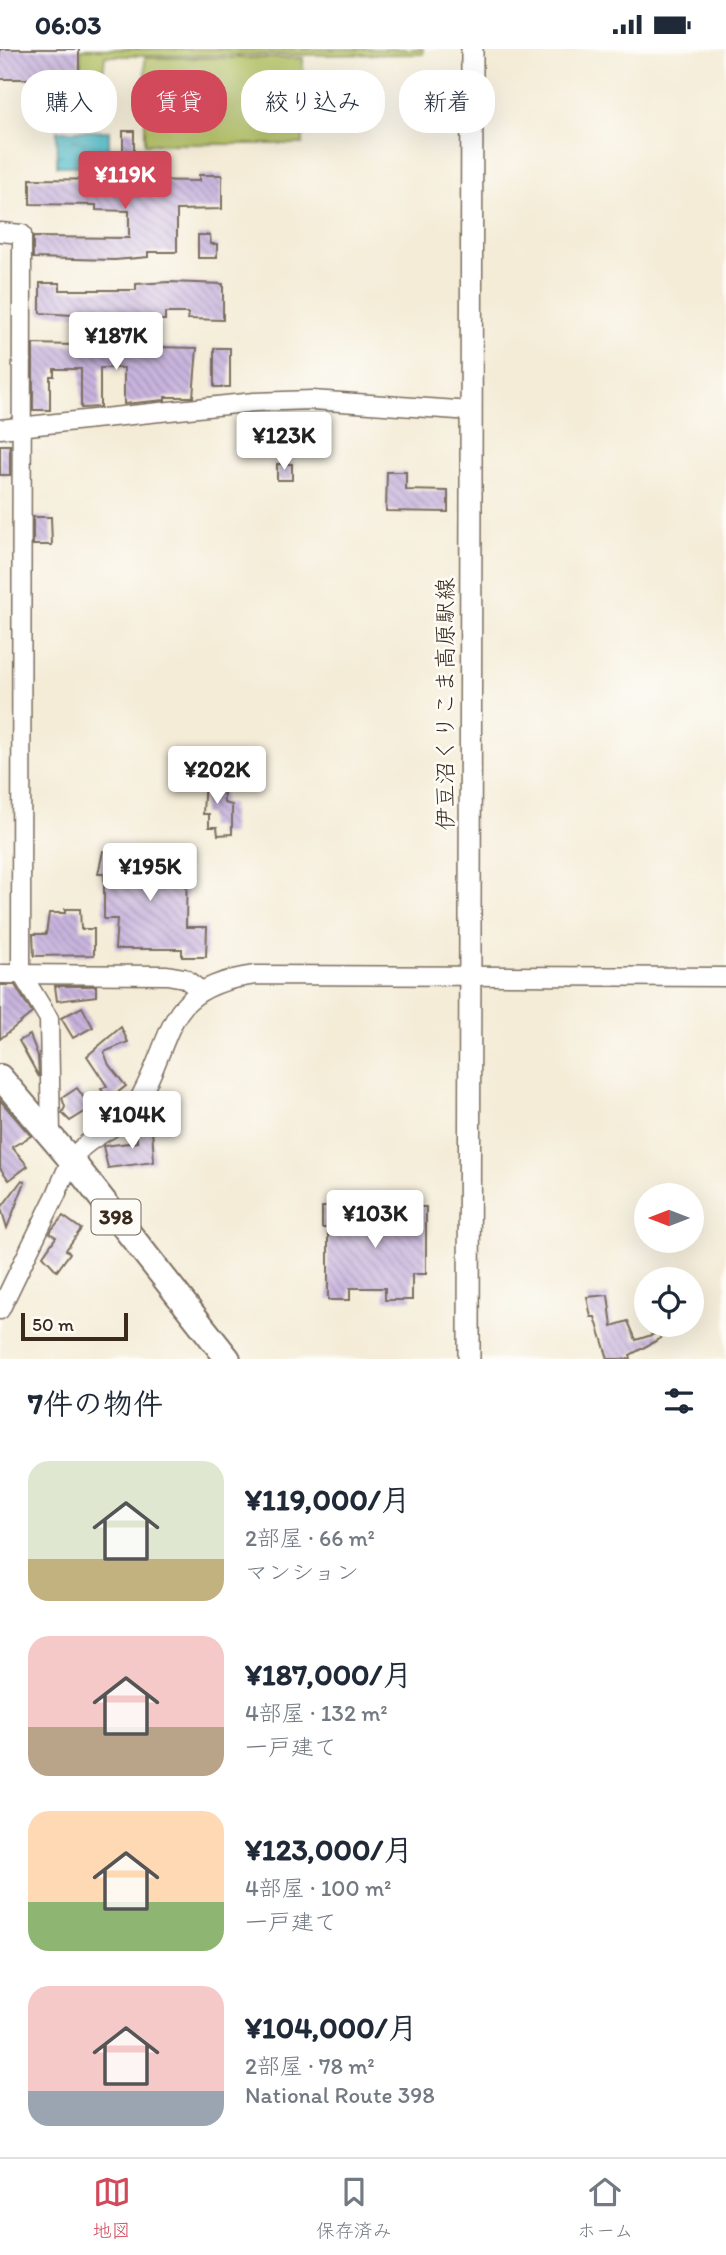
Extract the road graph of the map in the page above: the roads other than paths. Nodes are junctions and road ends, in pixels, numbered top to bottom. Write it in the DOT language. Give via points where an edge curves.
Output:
graph roads {
  1 [pos="472,49"];
  2 [pos="0,232"];
  3 [pos="472,411"];
  4 [pos="21,428"];
  5 [pos="0,429"];
  6 [pos="21,973"];
  7 [pos="0,974"];
  8 [pos="726,977"];
  9 [pos="470,978"];
  10 [pos="200,990"];
  11 [pos="0,1077"];
  12 [pos="51,1135"];
  13 [pos="72,1161"];
  14 [pos="0,1310"];
  15 [pos="228,1359"];
  16 [pos="469,1359"];
  1 -- 3 [label="main road, 伊豆沼くりこま高原駅線"];
  2 -- 4 [label="street" via="22,234"];
  3 -- 4 [label="street" via="312,400 254,402"];
  3 -- 9 [label="main road, 伊豆沼くりこま高原駅線"];
  4 -- 5 [label="street"];
  4 -- 6 [label="street"];
  6 -- 7 [label="street"];
  6 -- 10 [label="street" via="167,975 184,978"];
  6 -- 12 [label="street" via="49,1019"];
  8 -- 9 [label="street"];
  9 -- 10 [label="street" via="255,975 227,979"];
  9 -- 16 [label="main road, 伊豆沼くりこま高原駅線"];
  10 -- 13 [label="street" via="189,998 169,1031 135,1106 121,1123 78,1151"];
  11 -- 12 [label="highway, 398"];
  12 -- 13 [label="highway, 398"];
  13 -- 14 [label="street"];
  13 -- 15 [label="highway, 398"];
}
